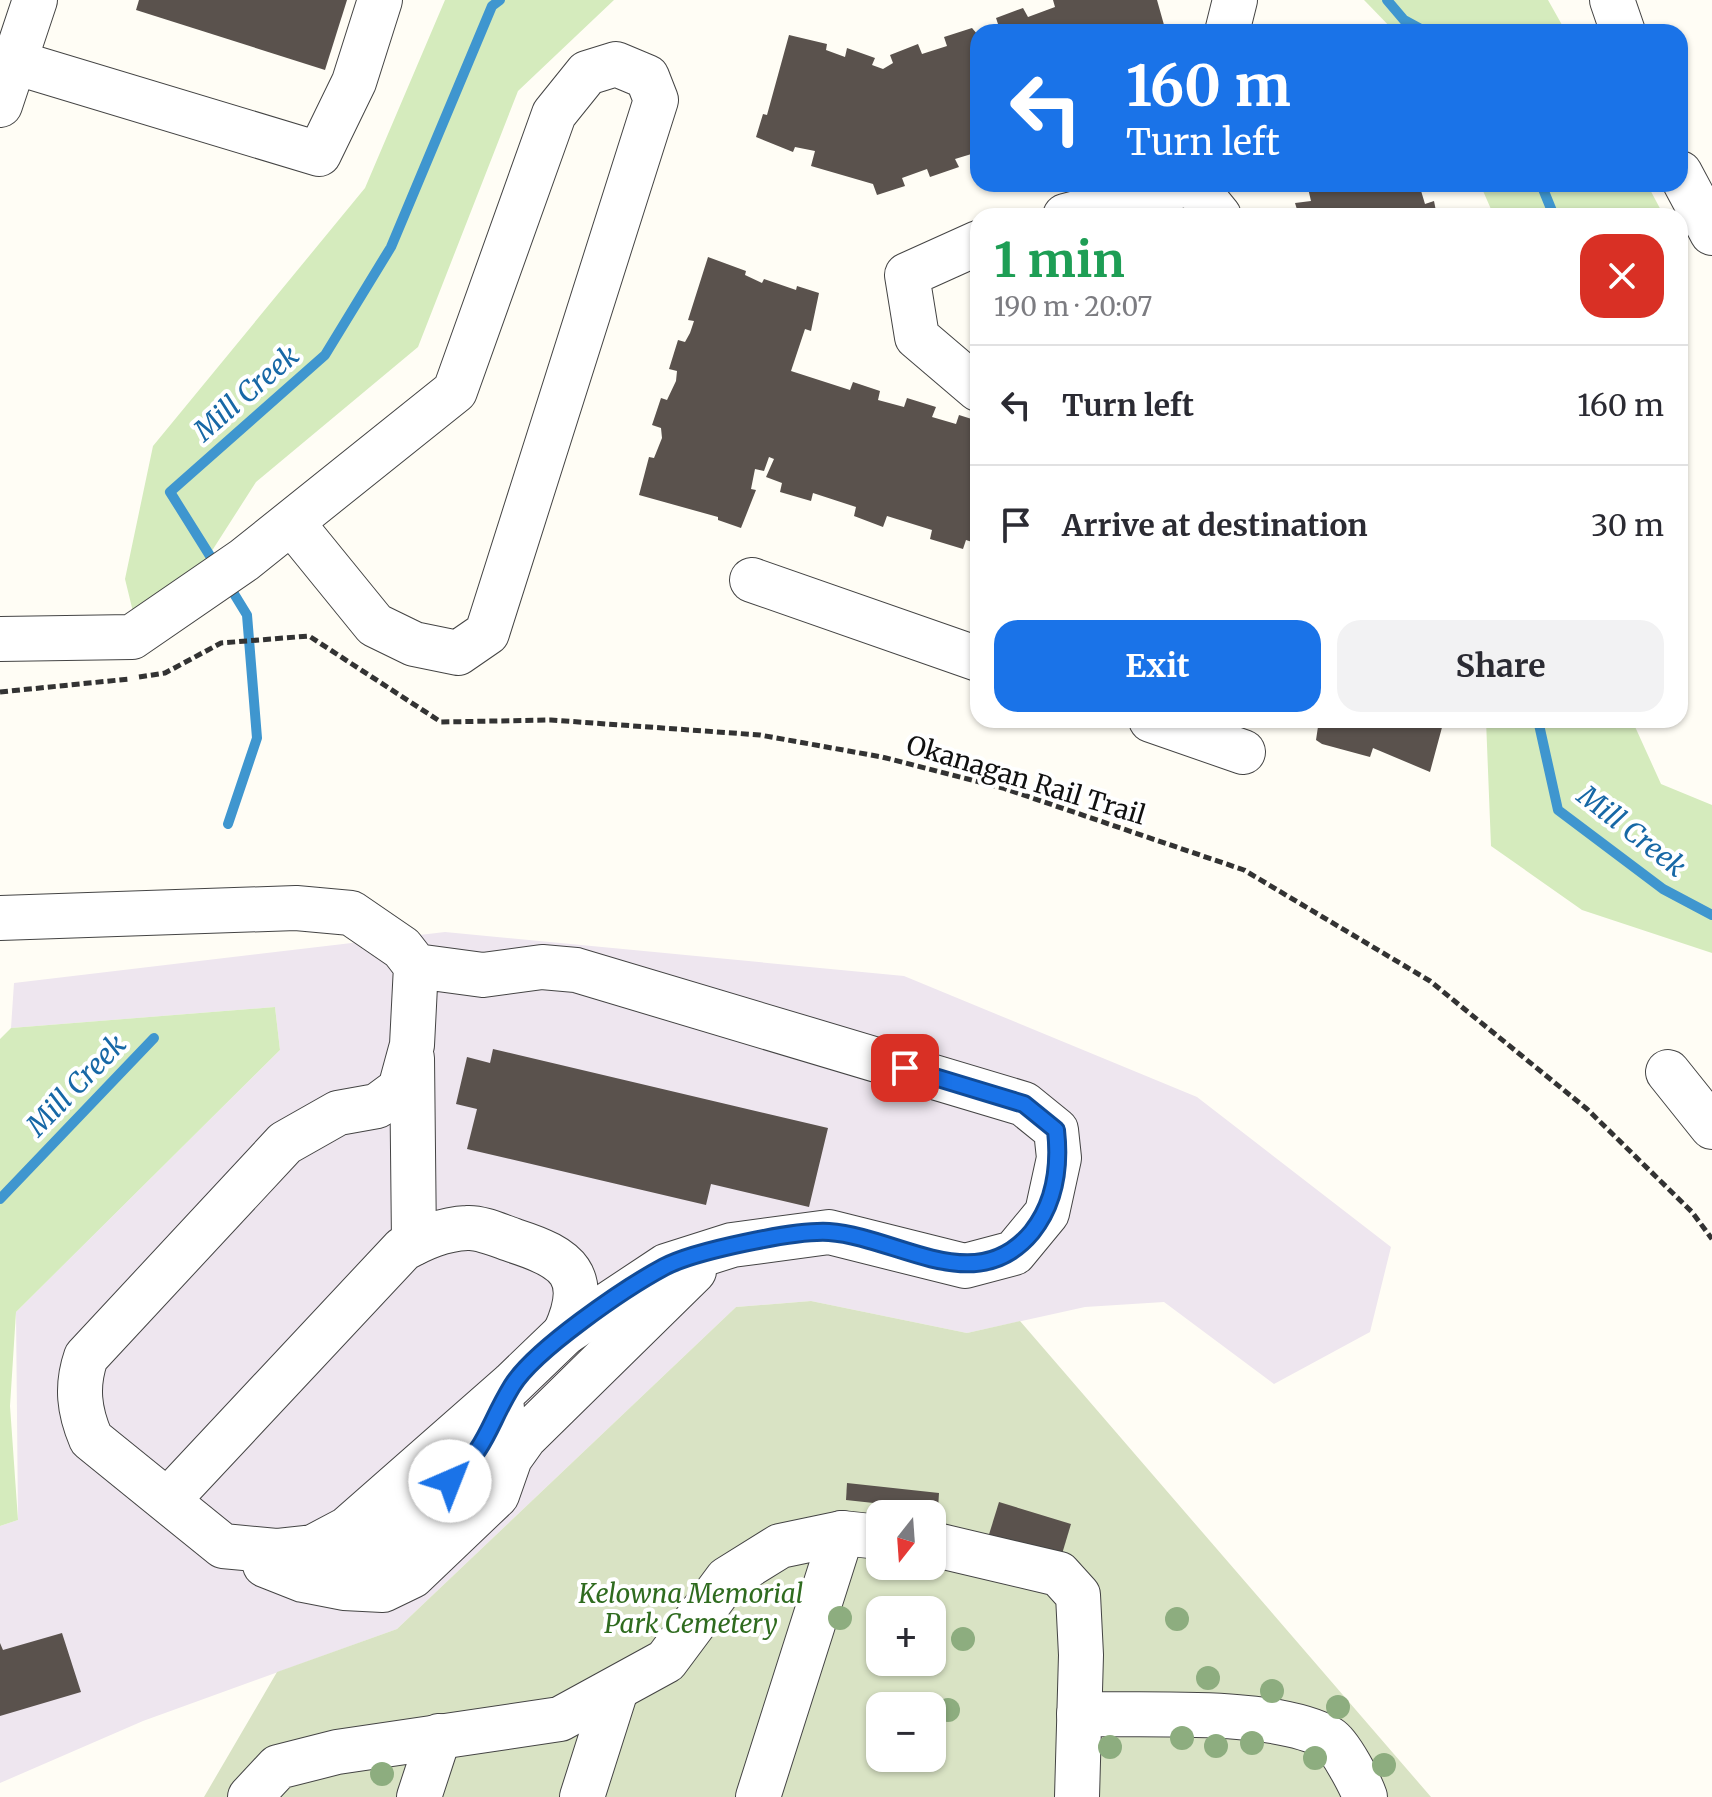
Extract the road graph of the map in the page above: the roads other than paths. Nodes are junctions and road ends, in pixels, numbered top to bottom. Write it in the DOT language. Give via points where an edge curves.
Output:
graph roads {
  1 [pos="35,0"];
  2 [pos="380,0"];
  3 [pos="1235,0"];
  4 [pos="1612,0"];
  5 [pos="1229,24"];
  6 [pos="1620,24"];
  7 [pos="14,62"];
  8 [pos="0,105"];
  9 [pos="1688,188"];
  10 [pos="1159,192"];
  11 [pos="1197,192"];
  12 [pos="1096,208"];
  13 [pos="1212,208"];
  14 [pos="1712,233"];
  15 [pos="970,247"];
  16 [pos="970,382"];
  17 [pos="292,523"];
  18 [pos="752,580"];
  19 [pos="0,639"];
  20 [pos="970,656"];
  21 [pos="1174,728"];
  22 [pos="1243,752"];
  23 [pos="0,918"];
  24 [pos="416,966"];
  25 [pos="412,1045"];
  26 [pos="1668,1072"];
  27 [pos="1712,1127"];
  28 [pos="414,1243"];
  29 [pos="732,1245"];
  30 [pos="565,1333"];
  31 [pos="512,1384"];
  32 [pos="168,1500"];
  33 [pos="861,1535"];
  34 [pos="223,1546"];
  35 [pos="946,1547"];
  36 [pos="265,1565"];
  37 [pos="616,1690"];
  38 [pos="1079,1714"];
  39 [pos="439,1736"];
  40 [pos="250,1797"];
  41 [pos="419,1797"];
  42 [pos="582,1797"];
  43 [pos="758,1797"];
  44 [pos="1077,1797"];
  45 [pos="1365,1797"];
  1 -- 7 [label="street"];
  2 -- 7 [label="street" via="354,82 319,154"];
  3 -- 5 [label="street"];
  4 -- 6 [label="street"];
  7 -- 8 [label="street"];
  9 -- 14 [label="street"];
  10 -- 12 [label="street"];
  11 -- 13 [label="street"];
  15 -- 16 [label="street" via="907,275 917,337"];
  17 -- 17 [label="street" via="455,391 554,114 587,73 616,64 647,77 656,100 487,633 458,653 414,644 375,625"];
  17 -- 19 [label="street" via="132,637"];
  18 -- 20 [label="street"];
  21 -- 22 [label="street"];
  23 -- 24 [label="street" via="296,908 351,913 402,948"];
  24 -- 25 [label="street"];
  24 -- 29 [label="street" via="483,975 542,967 576,970 1024,1104 1056,1130 1059,1158 1047,1213 1014,1253 965,1266 829,1232"];
  25 -- 28 [label="street"];
  25 -- 32 [label="street" via="400,1089 377,1106 338,1113 285,1143 86,1357 79,1377 81,1417 91,1439"];
  26 -- 27 [label="street"];
  28 -- 30 [label="street" via="469,1227 550,1252 567,1265 575,1287 575,1310"];
  28 -- 32 [label="street"];
  29 -- 30 [label="street" via="666,1266"];
  29 -- 36 [label="street" via="696,1268 532,1430 510,1458 497,1495 412,1576 383,1590 344,1588"];
  30 -- 31 [label="street"];
  31 -- 34 [label="street" via="347,1529 313,1547 276,1551"];
  31 -- 36 [label="street" via="485,1444 470,1463 363,1563 335,1576"];
  32 -- 34 [label="street"];
  33 -- 37 [label="street" via="780,1546 727,1579 666,1661"];
  33 -- 43 [label="street"];
  34 -- 36 [label="street"];
  35 -- 38 [label="street" via="1059,1574 1078,1595"];
  37 -- 39 [label="street" via="560,1719"];
  37 -- 42 [label="street"];
  38 -- 44 [label="street"];
  38 -- 45 [label="street" via="1291,1725 1333,1740"];
  39 -- 40 [label="street" via="278,1767"];
  39 -- 41 [label="street"];
}
